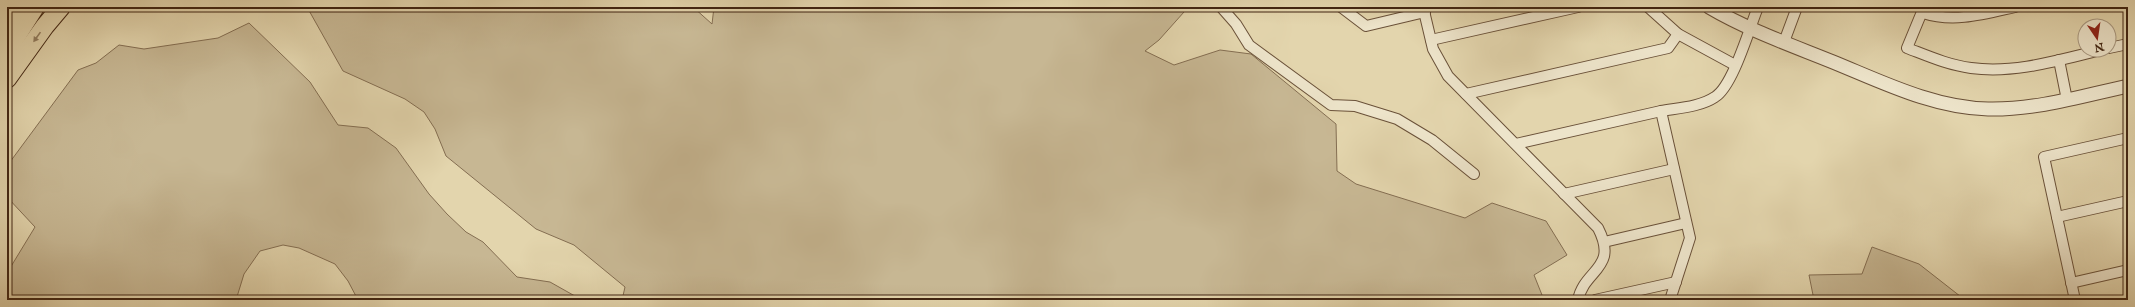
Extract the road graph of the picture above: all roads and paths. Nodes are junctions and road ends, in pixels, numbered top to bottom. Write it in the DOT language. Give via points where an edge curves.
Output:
graph roads {
  1 [pos="17,7"];
  2 [pos="35,7"];
  3 [pos="61,7"];
  4 [pos="1221,7"];
  5 [pos="1341,7"];
  6 [pos="1578,7"];
  7 [pos="1648,7"];
  8 [pos="1709,7"];
  9 [pos="1758,7"];
  10 [pos="1797,7"];
  11 [pos="2015,7"];
  12 [pos="1424,10"];
  13 [pos="1923,10"];
  14 [pos="7,23"];
  15 [pos="1750,28"];
  16 [pos="1678,34"];
  17 [pos="1431,40"];
  18 [pos="1784,42"];
  19 [pos="2128,44"];
  20 [pos="2117,46"];
  21 [pos="7,51"];
  22 [pos="2077,56"];
  23 [pos="2059,60"];
  24 [pos="1735,65"];
  25 [pos="7,79"];
  26 [pos="2128,86"];
  27 [pos="1466,94"];
  28 [pos="2067,100"];
  29 [pos="1661,111"];
  30 [pos="2128,138"];
  31 [pos="1516,144"];
  32 [pos="1674,169"];
  33 [pos="1474,174"];
  34 [pos="1564,194"];
  35 [pos="2128,201"];
  36 [pos="2057,217"];
  37 [pos="1686,223"];
  38 [pos="1604,242"];
  39 [pos="2128,270"];
  40 [pos="1676,282"];
  41 [pos="2071,283"];
  42 [pos="1578,300"];
  43 [pos="1595,300"];
  44 [pos="1670,300"];
  45 [pos="2075,300"];
  1 -- 14 [label="highway"];
  2 -- 21 [label="highway"];
  3 -- 25 [label="highway, one-way"];
  4 -- 33 [label="street" via="1249,45 1331,104 1355,106 1397,119 1432,140"];
  5 -- 12 [label="street" via="1366,26"];
  6 -- 17 [label="street"];
  7 -- 16 [label="street"];
  8 -- 15 [label="street"];
  9 -- 15 [label="street"];
  10 -- 18 [label="street"];
  11 -- 13 [label="street" via="1966,18 1933,17"];
  12 -- 17 [label="street"];
  13 -- 23 [label="street" via="1906,48 1939,61 1970,68 1998,70"];
  15 -- 18 [label="street"];
  15 -- 24 [label="street"];
  16 -- 24 [label="street"];
  16 -- 27 [label="street" via="1668,48"];
  17 -- 27 [label="street" via="1446,73"];
  18 -- 28 [label="street" via="1926,98 1956,105 1986,109 2024,109"];
  19 -- 20 [label="street"];
  22 -- 23 [label="street"];
  23 -- 28 [label="street"];
  24 -- 29 [label="street" via="1726,87 1714,98"];
  26 -- 28 [label="street"];
  27 -- 31 [label="street"];
  29 -- 31 [label="street"];
  29 -- 32 [label="street"];
  30 -- 36 [label="street" via="2044,157"];
  31 -- 34 [label="street"];
  32 -- 34 [label="street"];
  32 -- 37 [label="street"];
  34 -- 38 [label="street" via="1598,228"];
  35 -- 36 [label="street"];
  36 -- 41 [label="street"];
  37 -- 38 [label="street"];
  37 -- 40 [label="street" via="1690,238"];
  38 -- 42 [label="street" via="1604,256 1600,268 1582,290"];
  39 -- 41 [label="street"];
  40 -- 43 [label="street"];
  40 -- 44 [label="street"];
  41 -- 45 [label="street"];
}
